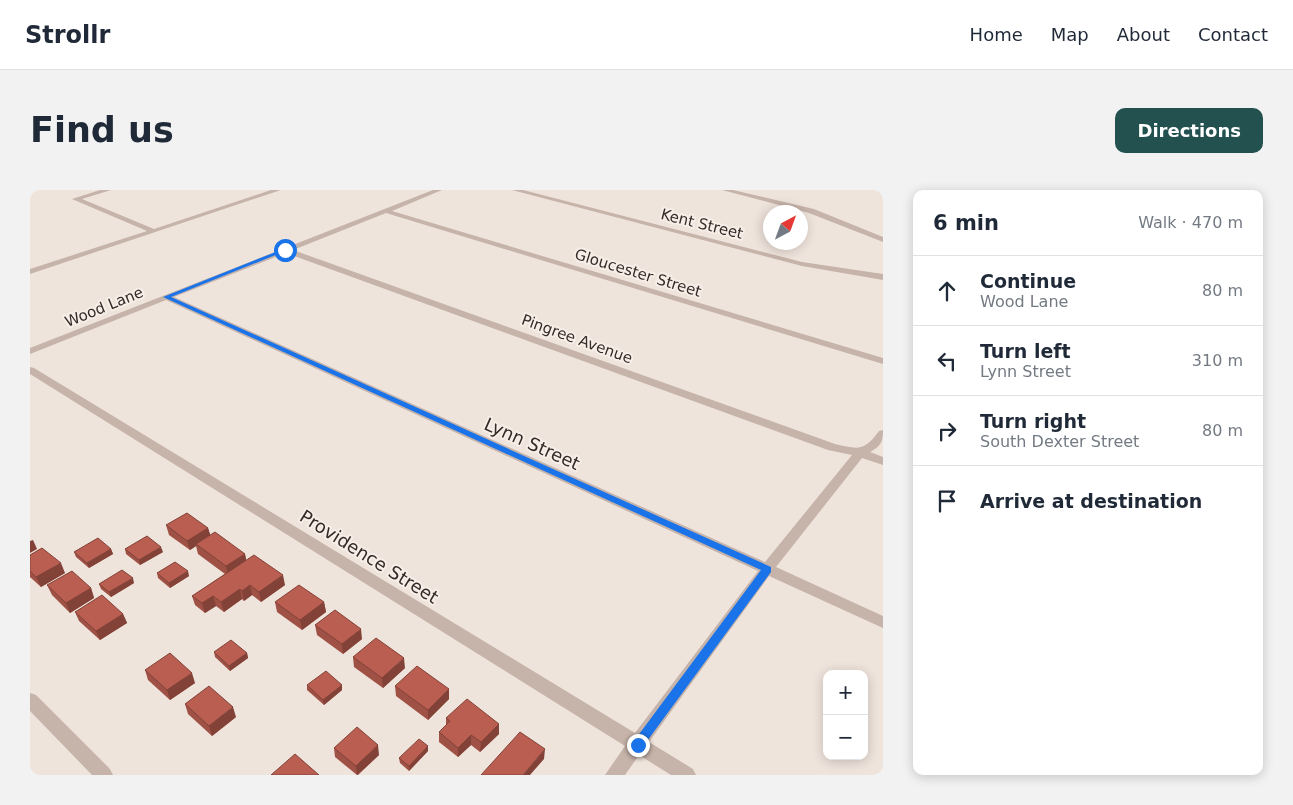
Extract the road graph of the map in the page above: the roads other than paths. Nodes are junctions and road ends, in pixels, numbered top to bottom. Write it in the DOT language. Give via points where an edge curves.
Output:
graph roads {
  1 [pos="108,190"];
  2 [pos="278,190"];
  3 [pos="439,190"];
  4 [pos="515,190"];
  5 [pos="725,190"];
  6 [pos="386,211"];
  7 [pos="883,231"];
  8 [pos="153,232"];
  9 [pos="869,234"];
  10 [pos="883,240"];
  11 [pos="285,250"];
  12 [pos="30,272"];
  13 [pos="883,277"];
  14 [pos="166,297"];
  15 [pos="30,351"];
  16 [pos="883,361"];
  17 [pos="30,370"];
  18 [pos="883,433"];
  19 [pos="860,452"];
  20 [pos="883,461"];
  21 [pos="767,569"];
  22 [pos="883,622"];
  23 [pos="30,700"];
  24 [pos="638,745"];
  25 [pos="104,775"];
  26 [pos="614,775"];
  27 [pos="688,775"];
  1 -- 8 [label="street" via="75,200"];
  2 -- 8 [label="street"];
  3 -- 6 [label="street, Wood Lane"];
  4 -- 13 [label="street, Kent Street" via="802,264"];
  5 -- 9 [label="street" via="811,211"];
  6 -- 11 [label="street, Wood Lane"];
  6 -- 16 [label="street, Gloucester Street"];
  7 -- 9 [label="street"];
  8 -- 12 [label="street"];
  9 -- 10 [label="street"];
  11 -- 14 [label="street, Wood Lane"];
  11 -- 19 [label="street, Pingree Avenue" via="832,447"];
  14 -- 15 [label="street, Wood Lane"];
  14 -- 21 [label="street, Lynn Street"];
  17 -- 24 [label="street, Providence Street"];
  18 -- 19 [label="street" via="875,445"];
  19 -- 20 [label="street, Pingree Avenue"];
  19 -- 21 [label="street"];
  21 -- 22 [label="street, Lynn Street"];
  21 -- 24 [label="street"];
  23 -- 25 [label="street"];
  24 -- 26 [label="street"];
  24 -- 27 [label="street, Providence Street"];
}
